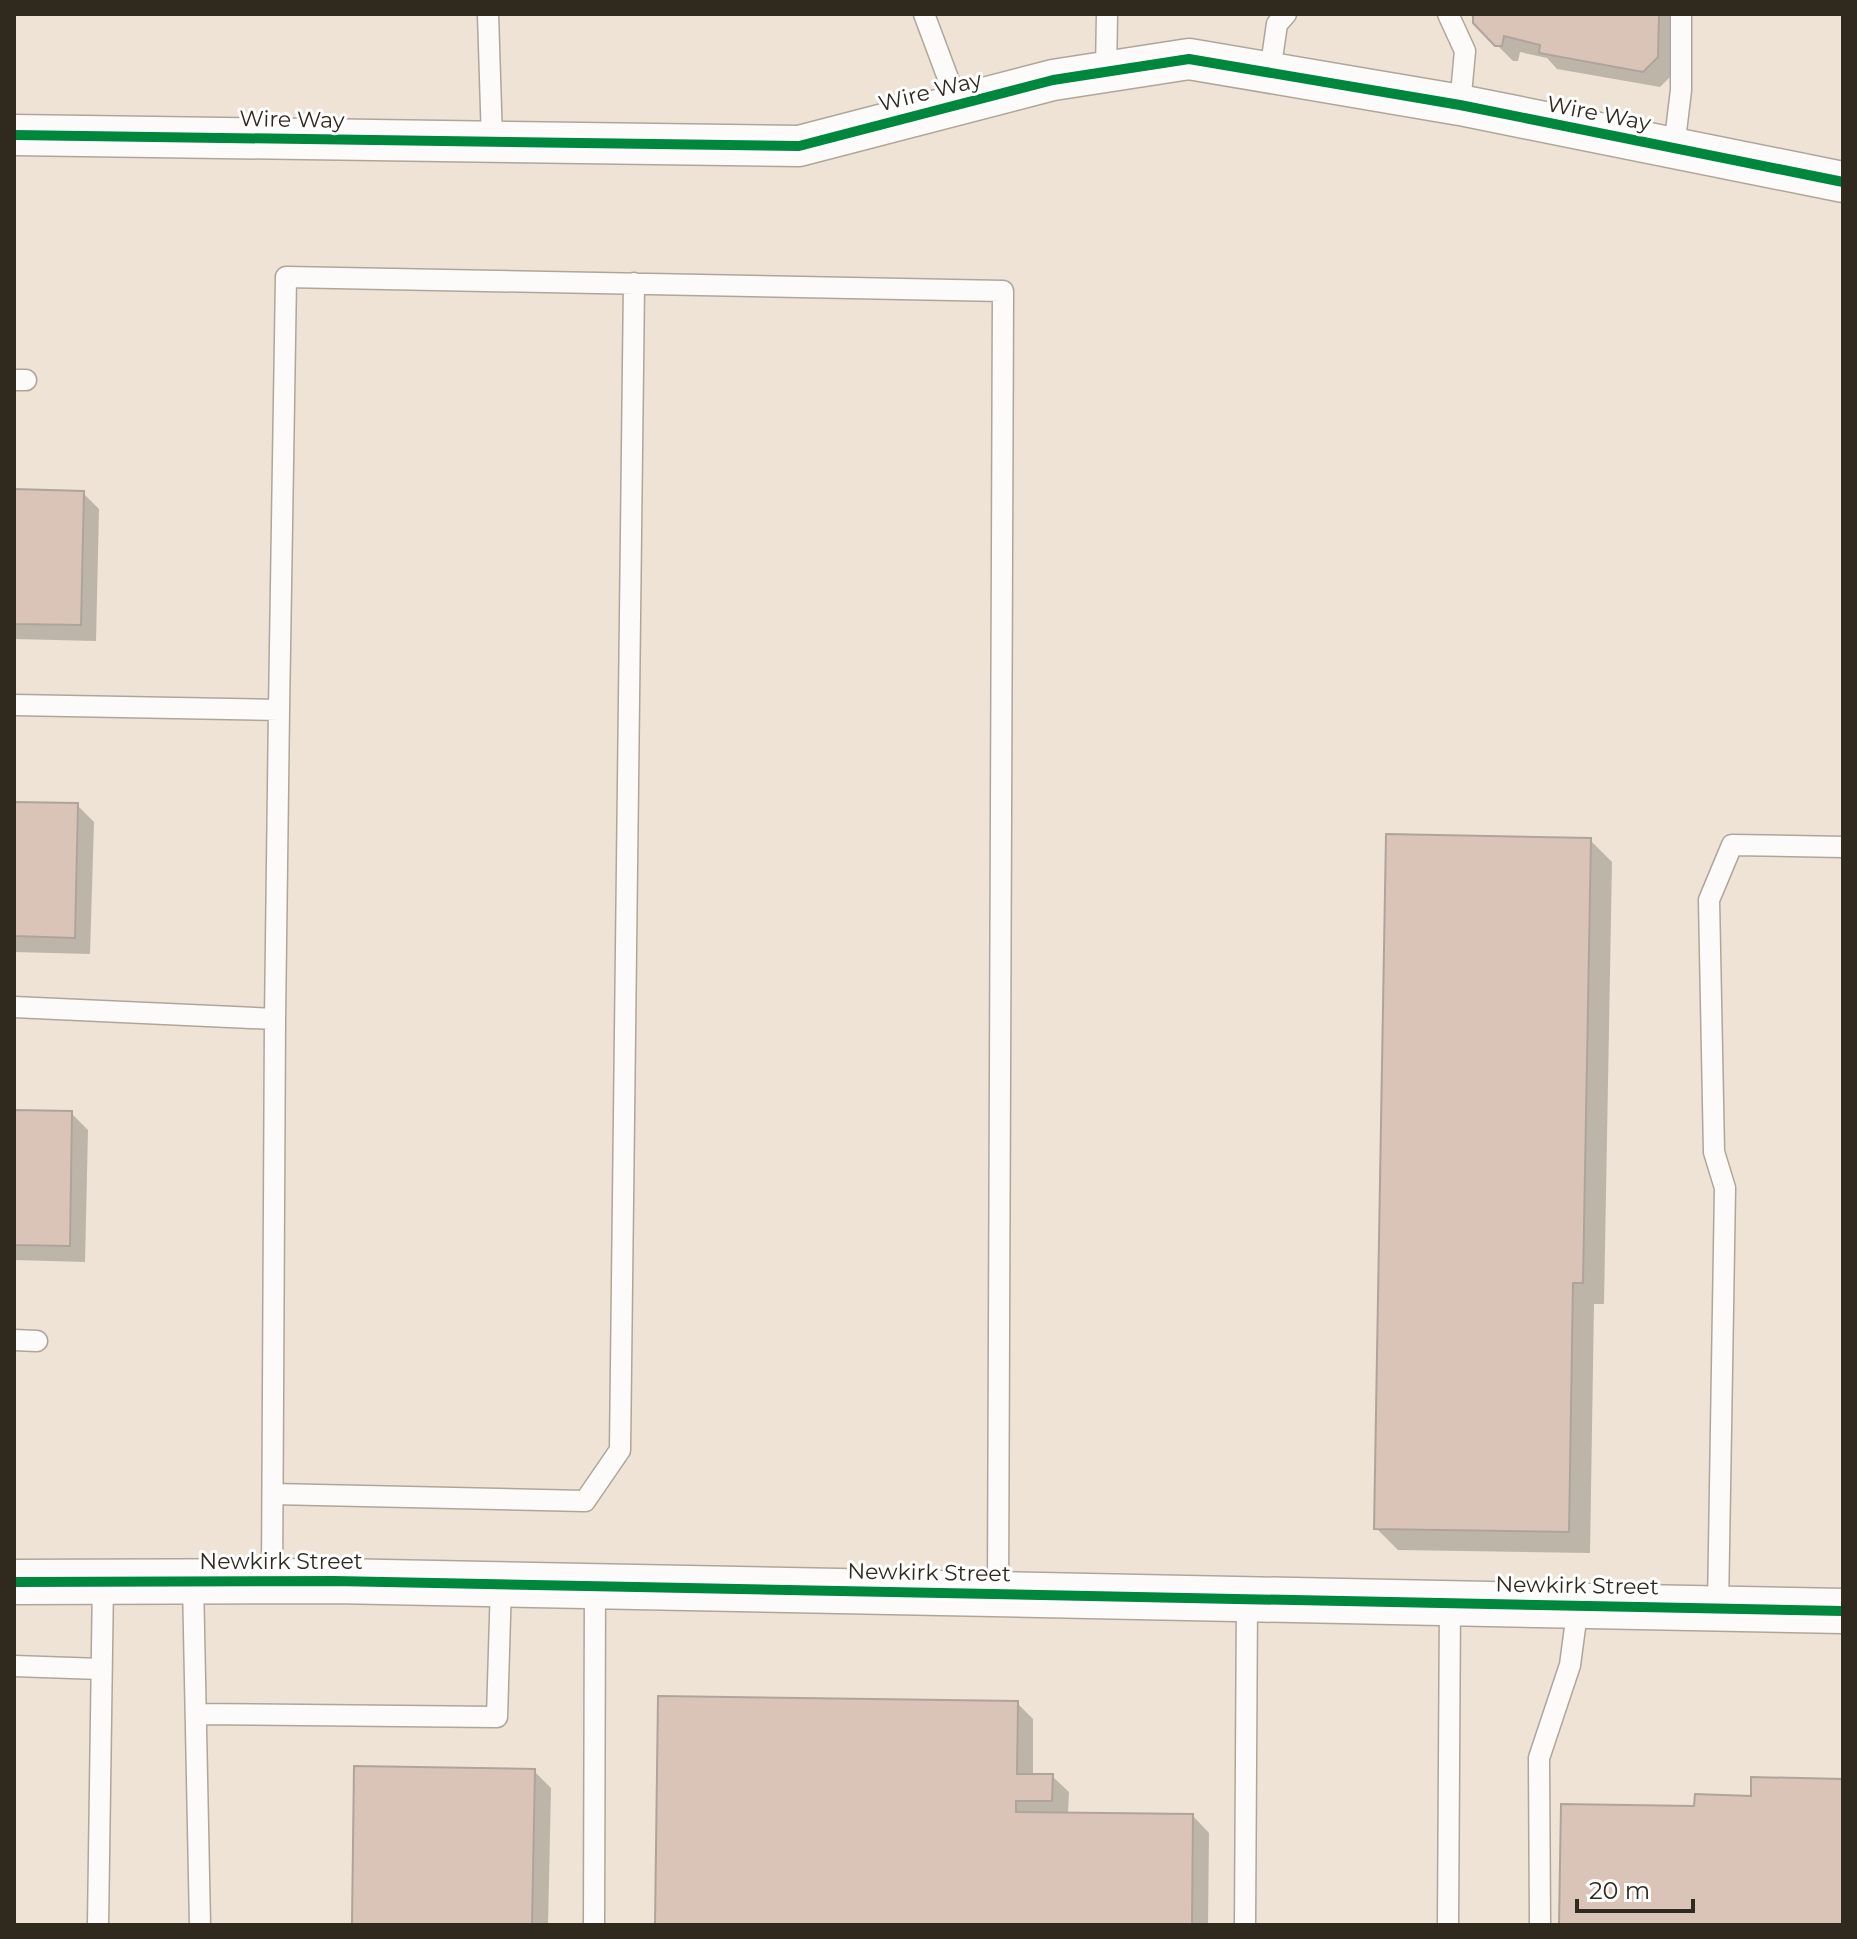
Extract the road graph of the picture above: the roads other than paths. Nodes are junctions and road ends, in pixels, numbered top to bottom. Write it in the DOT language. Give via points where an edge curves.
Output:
graph roads {
  1 [pos="488,14"];
  2 [pos="924,14"];
  3 [pos="1107,14"];
  4 [pos="1286,14"];
  5 [pos="1448,14"];
  6 [pos="1681,14"];
  7 [pos="1106,72"];
  8 [pos="1270,72"];
  9 [pos="958,105"];
  10 [pos="1460,105"];
  11 [pos="14,135"];
  12 [pos="492,141"];
  13 [pos="1674,148"];
  14 [pos="1843,182"];
  15 [pos="634,283"];
  16 [pos="14,705"];
  17 [pos="279,710"];
  18 [pos="1843,847"];
  19 [pos="14,1007"];
  20 [pos="275,1019"];
  21 [pos="14,1340"];
  22 [pos="37,1341"];
  23 [pos="273,1494"];
  24 [pos="103,1581"];
  25 [pos="193,1581"];
  26 [pos="272,1581"];
  27 [pos="14,1582"];
  28 [pos="501,1584"];
  29 [pos="595,1586"];
  30 [pos="998,1593"];
  31 [pos="1247,1598"];
  32 [pos="1450,1602"];
  33 [pos="1578,1605"];
  34 [pos="1718,1608"];
  35 [pos="1843,1611"];
  36 [pos="14,1666"];
  37 [pos="101,1669"];
  38 [pos="196,1714"];
  39 [pos="98,1925"];
  40 [pos="200,1925"];
  41 [pos="594,1925"];
  42 [pos="1245,1925"];
  43 [pos="1448,1925"];
  44 [pos="1540,1925"];
  1 -- 12 [label="lane"];
  2 -- 9 [label="lane"];
  3 -- 7 [label="lane"];
  4 -- 8 [label="lane" via="1277,24"];
  5 -- 10 [label="lane" via="1465,51"];
  6 -- 13 [label="lane"];
  7 -- 8 [label="street, Wire Way" via="1189,59"];
  7 -- 9 [label="street, Wire Way"];
  8 -- 10 [label="street, Wire Way"];
  9 -- 12 [label="street, Wire Way" via="799,146"];
  10 -- 13 [label="street, Wire Way"];
  11 -- 12 [label="street, Wire Way"];
  13 -- 14 [label="street, Wire Way"];
  15 -- 17 [label="lane" via="286,277"];
  15 -- 23 [label="lane" via="620,1450 585,1501"];
  15 -- 30 [label="lane" via="1003,291"];
  16 -- 17 [label="lane"];
  17 -- 20 [label="lane"];
  18 -- 34 [label="lane" via="1732,845 1709,900 1714,1152 1725,1188"];
  19 -- 20 [label="lane"];
  20 -- 23 [label="lane"];
  21 -- 22 [label="lane"];
  23 -- 26 [label="lane"];
  24 -- 25 [label="street, Newkirk Street"];
  24 -- 27 [label="street, Newkirk Street"];
  24 -- 37 [label="lane"];
  25 -- 26 [label="street, Newkirk Street"];
  25 -- 38 [label="lane"];
  26 -- 28 [label="street, Newkirk Street"];
  28 -- 29 [label="street, Newkirk Street"];
  28 -- 38 [label="lane" via="497,1717"];
  29 -- 30 [label="street, Newkirk Street"];
  29 -- 41 [label="lane"];
  30 -- 31 [label="street, Newkirk Street"];
  31 -- 32 [label="street, Newkirk Street"];
  31 -- 42 [label="lane"];
  32 -- 33 [label="street, Newkirk Street"];
  32 -- 43 [label="lane"];
  33 -- 34 [label="street, Newkirk Street"];
  33 -- 44 [label="lane" via="1570,1665 1539,1758"];
  34 -- 35 [label="street, Newkirk Street"];
  36 -- 37 [label="lane"];
  37 -- 39 [label="lane"];
  38 -- 40 [label="lane"];
}
